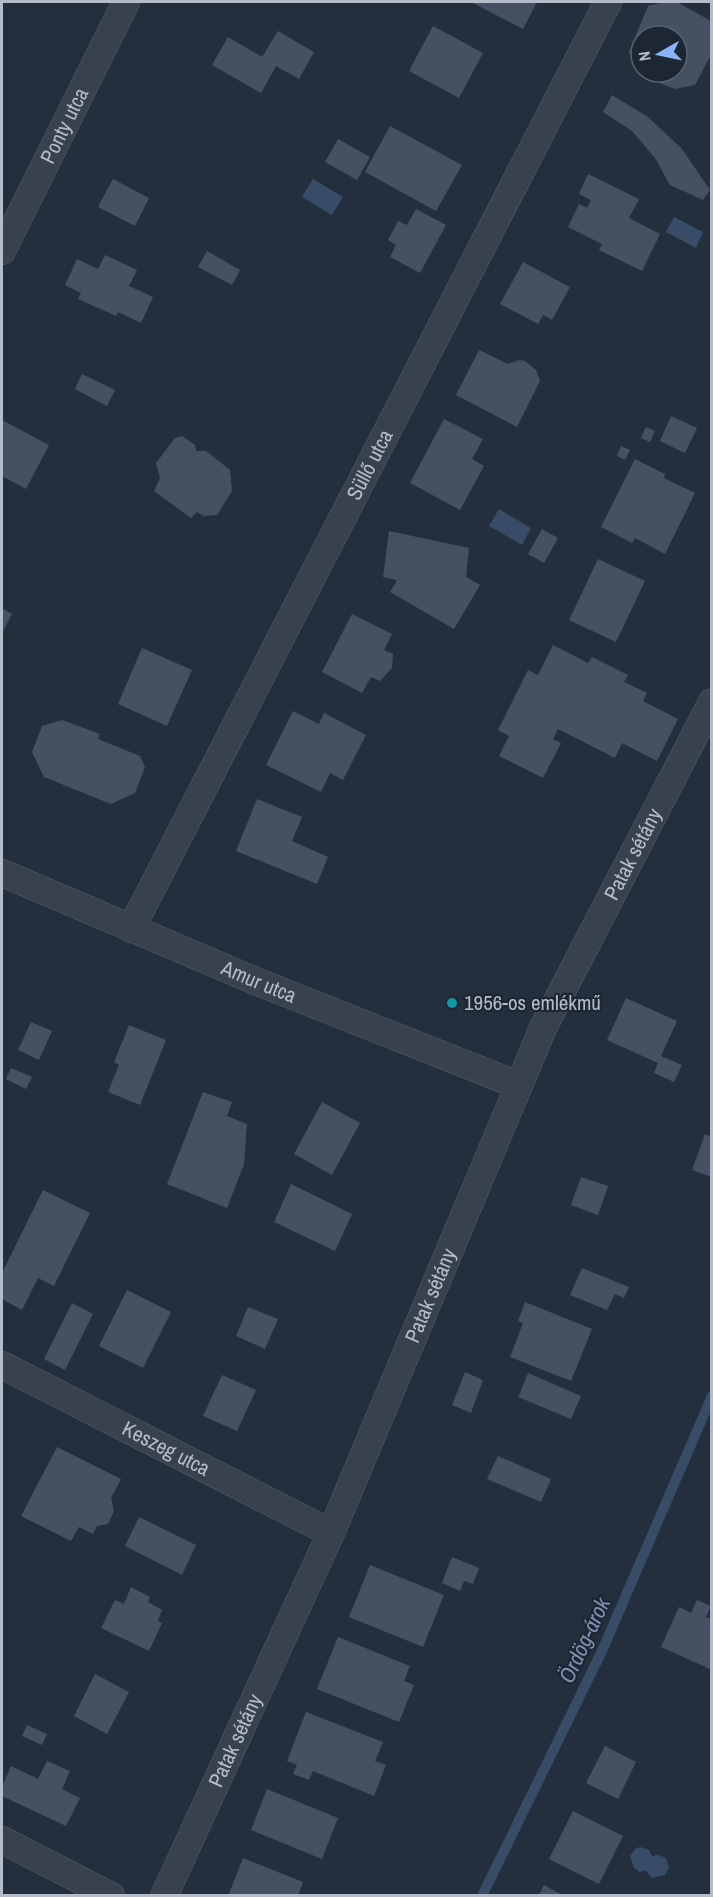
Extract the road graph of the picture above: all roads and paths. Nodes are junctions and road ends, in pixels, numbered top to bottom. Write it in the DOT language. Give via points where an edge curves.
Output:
graph roads {
  1 [pos="126,2"];
  2 [pos="608,2"];
  3 [pos="2,251"];
  4 [pos="711,702"];
  5 [pos="2,873"];
  6 [pos="131,929"];
  7 [pos="518,1085"];
  8 [pos="2,1365"];
  9 [pos="331,1533"];
  10 [pos="2,1840"];
  11 [pos="111,1896"];
  12 [pos="164,1896"];
  1 -- 3 [label="street, Ponty utca"];
  2 -- 6 [label="street, Süllő utca"];
  4 -- 7 [label="street, Patak sétány" via="543,1028"];
  5 -- 6 [label="street, Amur utca"];
  6 -- 7 [label="street, Amur utca"];
  7 -- 9 [label="street, Patak sétány"];
  8 -- 9 [label="street, Keszeg utca"];
  9 -- 12 [label="street, Patak sétány"];
  10 -- 11 [label="street"];
}
